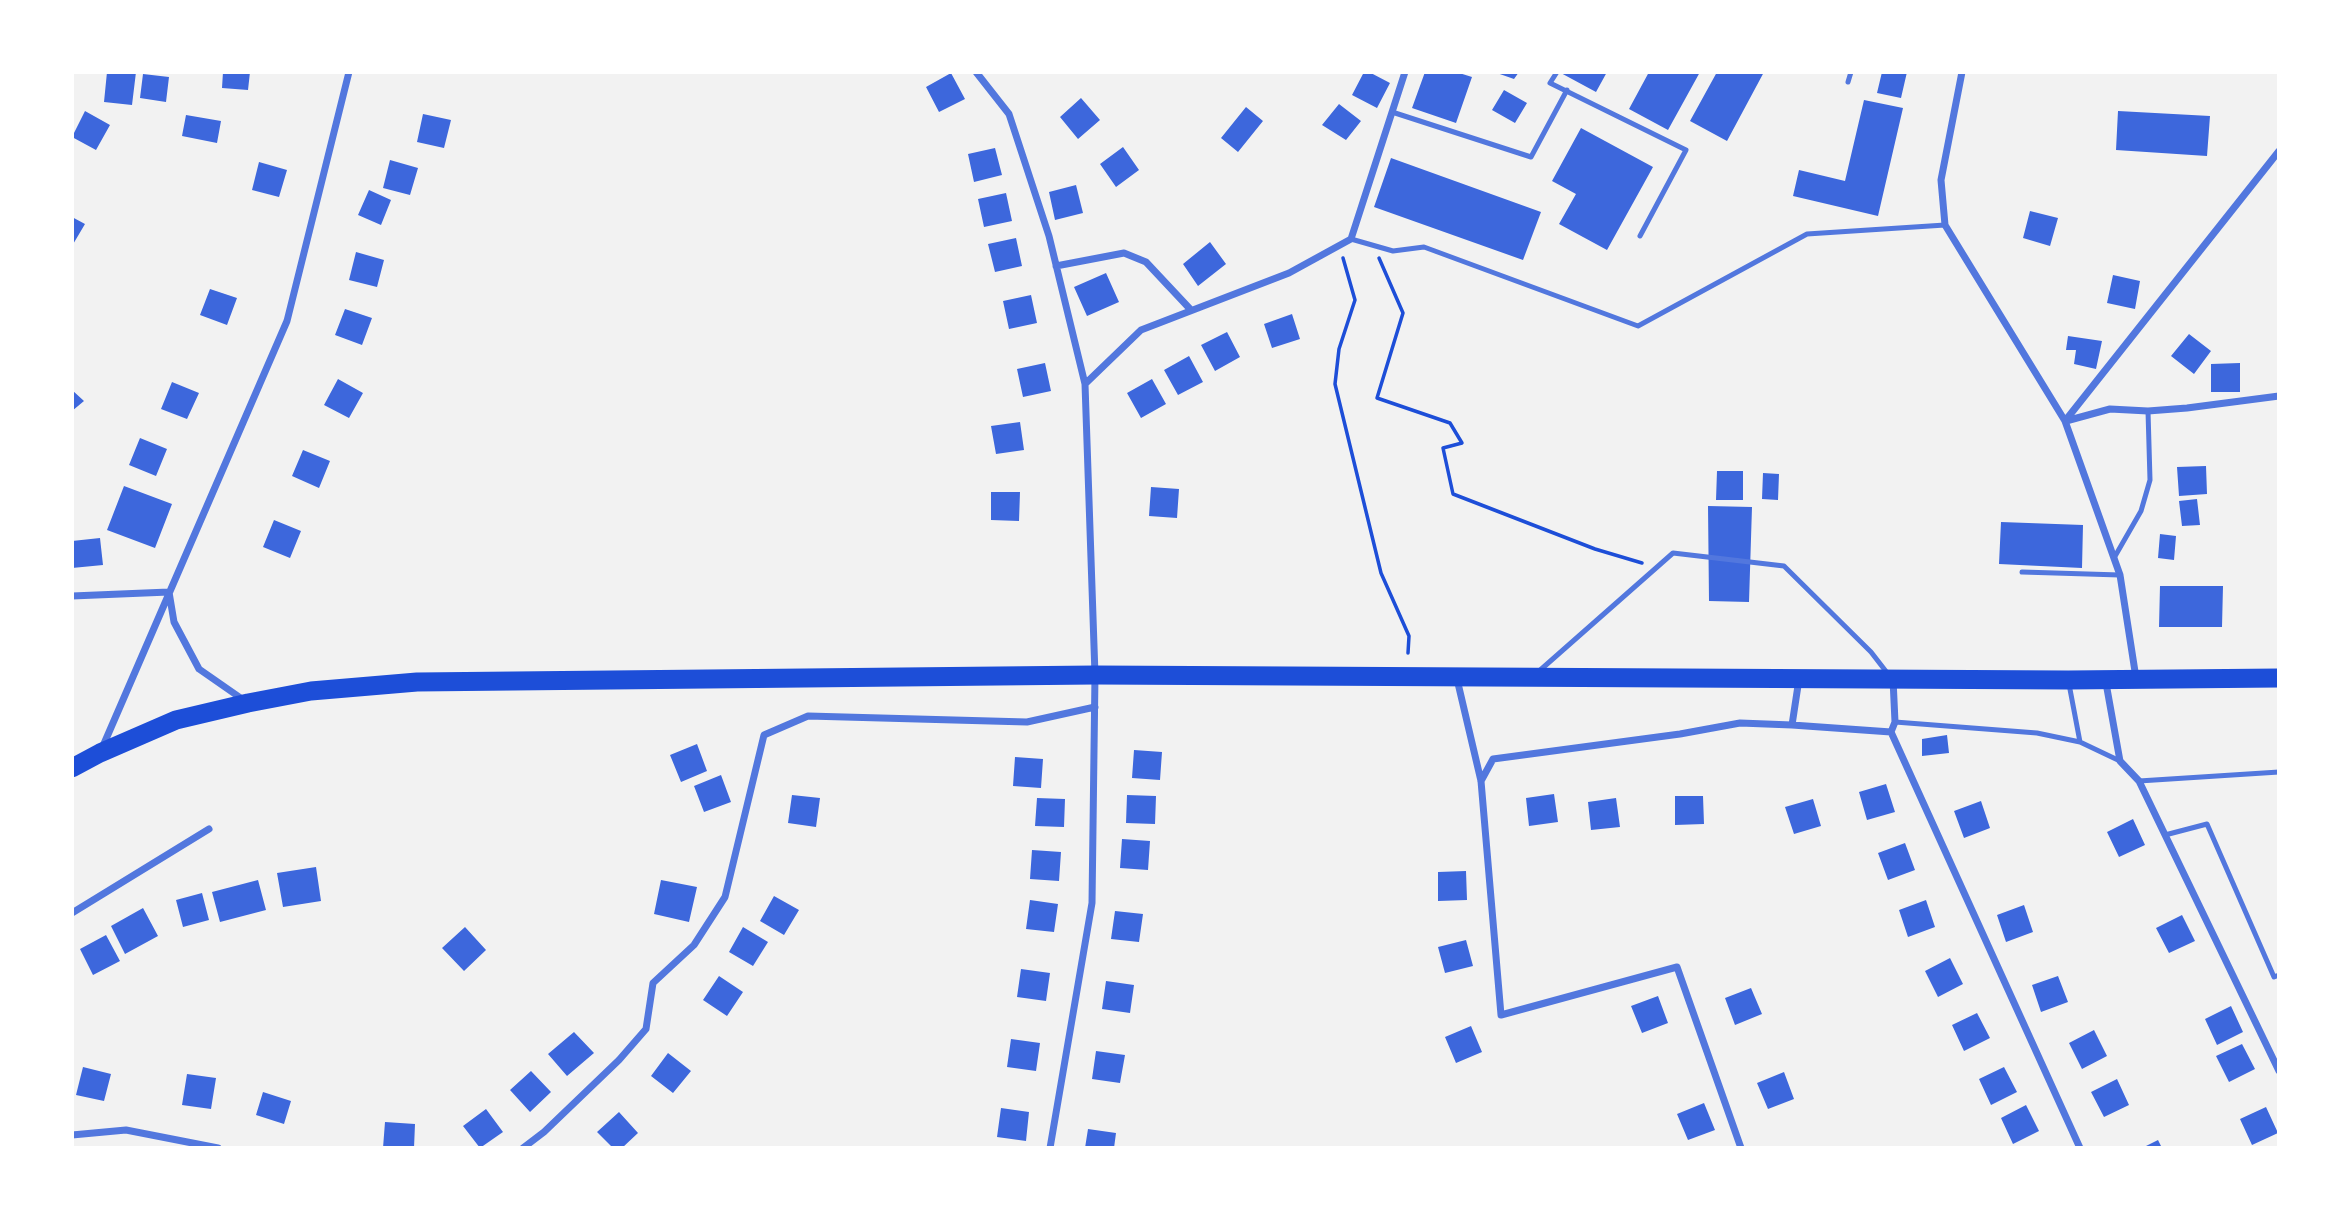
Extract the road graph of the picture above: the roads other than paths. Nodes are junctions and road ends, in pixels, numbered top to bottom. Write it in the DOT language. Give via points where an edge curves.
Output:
graph roads {
  1 [pos="349,72"];
  2 [pos="975,72"];
  3 [pos="1405,72"];
  4 [pos="1557,72"];
  5 [pos="1850,72"];
  6 [pos="1962,72"];
  7 [pos="1848,82"];
  8 [pos="1567,90"];
  9 [pos="1392,112"];
  10 [pos="2279,151"];
  11 [pos="1945,225"];
  12 [pos="1640,236"];
  13 [pos="1351,239"];
  14 [pos="1056,266"];
  15 [pos="1191,310"];
  16 [pos="1085,384"];
  17 [pos="2279,396"];
  18 [pos="2148,411"];
  19 [pos="2065,421"];
  20 [pos="2114,558"];
  21 [pos="2022,572"];
  22 [pos="2120,575"];
  23 [pos="169,592"];
  24 [pos="72,596"];
  25 [pos="1095,675"];
  26 [pos="1457,678"];
  27 [pos="2279,678"];
  28 [pos="1531,679"];
  29 [pos="1799,679"];
  30 [pos="1893,679"];
  31 [pos="2105,679"];
  32 [pos="2068,680"];
  33 [pos="2137,680"];
  34 [pos="248,702"];
  35 [pos="1095,707"];
  36 [pos="1895,722"];
  37 [pos="1792,725"];
  38 [pos="1891,732"];
  39 [pos="2080,743"];
  40 [pos="100,753"];
  41 [pos="2120,761"];
  42 [pos="72,768"];
  43 [pos="2279,772"];
  44 [pos="1481,781"];
  45 [pos="2139,781"];
  46 [pos="209,829"];
  47 [pos="2165,835"];
  48 [pos="72,913"];
  49 [pos="2279,975"];
  50 [pos="2279,1071"];
  51 [pos="72,1135"];
  52 [pos="218,1148"];
  53 [pos="523,1148"];
  54 [pos="1050,1148"];
  55 [pos="1741,1148"];
  56 [pos="2080,1148"];
  1 -- 23 [label="street" via="287,321"];
  2 -- 14 [label="street" via="1009,114"];
  3 -- 9 [label="street"];
  4 -- 8 [label="lane" via="1550,83"];
  5 -- 7 [label="lane"];
  6 -- 11 [label="street" via="1941,180"];
  8 -- 9 [label="lane" via="1531,158"];
  8 -- 12 [label="lane" via="1686,150"];
  9 -- 13 [label="street"];
  10 -- 19 [label="street"];
  11 -- 13 [label="lane" via="1807,234 1638,326 1424,247 1393,251"];
  11 -- 19 [label="street"];
  13 -- 15 [label="street" via="1289,273"];
  14 -- 15 [label="street" via="1125,253 1146,262"];
  14 -- 16 [label="street"];
  15 -- 16 [label="street" via="1141,330"];
  16 -- 25 [label="street"];
  17 -- 18 [label="street"];
  18 -- 19 [label="street" via="2110,410"];
  18 -- 20 [label="lane" via="2150,480 2141,511"];
  19 -- 20 [label="street"];
  20 -- 22 [label="street"];
  21 -- 22 [label="lane"];
  22 -- 33 [label="street"];
  23 -- 24 [label="street"];
  23 -- 34 [label="street" via="174,622 199,669"];
  23 -- 40 [label="street"];
  25 -- 26 [label="highway"];
  25 -- 34 [label="highway" via="417,682 311,691"];
  25 -- 35 [label="street"];
  26 -- 28 [label="highway"];
  26 -- 44 [label="street"];
  27 -- 33 [label="highway"];
  28 -- 29 [label="highway"];
  28 -- 30 [label="lane" via="1673,553 1784,566"];
  29 -- 30 [label="highway"];
  29 -- 37 [label="street"];
  30 -- 32 [label="highway"];
  30 -- 36 [label="street"];
  31 -- 32 [label="highway"];
  31 -- 33 [label="highway"];
  31 -- 41 [label="street"];
  32 -- 39 [label="lane"];
  34 -- 40 [label="highway" via="176,720"];
  35 -- 53 [label="street" via="1027,722 808,716 764,735 725,897 694,945 653,983 646,1029 619,1060"];
  35 -- 54 [label="street" via="1091,903"];
  36 -- 38 [label="street"];
  36 -- 39 [label="lane" via="2037,733"];
  37 -- 38 [label="street"];
  37 -- 44 [label="street" via="1740,723 1493,759"];
  38 -- 56 [label="street"];
  39 -- 41 [label="lane"];
  40 -- 42 [label="highway"];
  41 -- 45 [label="street"];
  43 -- 45 [label="lane"];
  44 -- 55 [label="street" via="1502,1015 1677,967"];
  45 -- 47 [label="street"];
  46 -- 48 [label="street"];
  47 -- 49 [label="lane" via="2207,824 2274,977"];
  47 -- 50 [label="street"];
  51 -- 52 [label="street" via="127,1130"];
}
